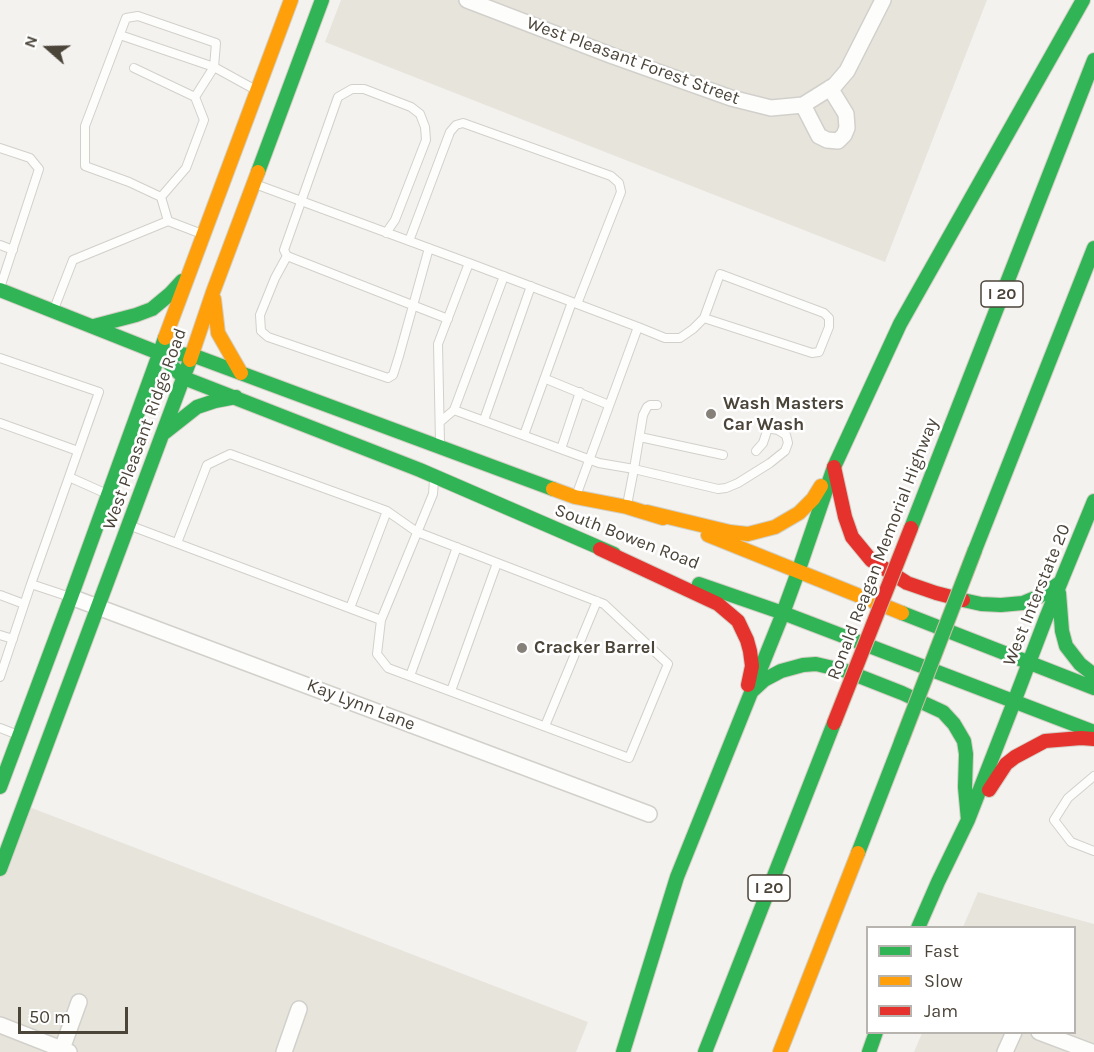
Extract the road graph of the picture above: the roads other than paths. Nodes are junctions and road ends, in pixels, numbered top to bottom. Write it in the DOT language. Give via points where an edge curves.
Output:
graph roads {
  1 [pos="291,0"];
  2 [pos="322,0"];
  3 [pos="467,0"];
  4 [pos="883,0"];
  5 [pos="1083,0"];
  6 [pos="120,35"];
  7 [pos="1094,60"];
  8 [pos="214,67"];
  9 [pos="134,68"];
  10 [pos="830,88"];
  11 [pos="258,91"];
  12 [pos="195,97"];
  13 [pos="266,105"];
  14 [pos="802,105"];
  15 [pos="261,127"];
  16 [pos="0,147"];
  17 [pos="254,184"];
  18 [pos="161,197"];
  19 [pos="302,201"];
  20 [pos="168,221"];
  21 [pos="386,232"];
  22 [pos="203,234"];
  23 [pos="409,241"];
  24 [pos="0,245"];
  25 [pos="429,248"];
  26 [pos="1094,248"];
  27 [pos="13,250"];
  28 [pos="287,256"];
  29 [pos="469,263"];
  30 [pos="189,273"];
  31 [pos="504,276"];
  32 [pos="531,286"];
  33 [pos="0,290"];
  34 [pos="213,292"];
  35 [pos="574,303"];
  36 [pos="414,306"];
  37 [pos="53,311"];
  38 [pos="704,318"];
  39 [pos="448,319"];
  40 [pos="94,326"];
  41 [pos="638,327"];
  42 [pos="159,353"];
  43 [pos="192,355"];
  44 [pos="0,358"];
  45 [pos="241,373"];
  46 [pos="184,378"];
  47 [pos="546,379"];
  48 [pos="580,392"];
  49 [pos="236,397"];
  50 [pos="609,405"];
  51 [pos="657,405"];
  52 [pos="454,410"];
  53 [pos="484,420"];
  54 [pos="440,422"];
  55 [pos="0,423"];
  56 [pos="163,434"];
  57 [pos="524,435"];
  58 [pos="640,436"];
  59 [pos="561,449"];
  60 [pos="78,451"];
  61 [pos="756,451"];
  62 [pos="723,455"];
  63 [pos="589,459"];
  64 [pos="437,462"];
  65 [pos="834,467"];
  66 [pos="634,469"];
  67 [pos="69,477"];
  68 [pos="108,495"];
  69 [pos="575,497"];
  70 [pos="1094,501"];
  71 [pos="627,507"];
  72 [pos="387,511"];
  73 [pos="646,512"];
  74 [pos="129,526"];
  75 [pos="417,532"];
  76 [pos="177,543"];
  77 [pos="457,547"];
  78 [pos="600,549"];
  79 [pos="497,563"];
  80 [pos="798,572"];
  81 [pos="31,584"];
  82 [pos="1060,585"];
  83 [pos="0,595"];
  84 [pos="71,597"];
  85 [pos="597,601"];
  86 [pos="24,604"];
  87 [pos="99,607"];
  88 [pos="350,608"];
  89 [pos="783,613"];
  90 [pos="381,620"];
  91 [pos="0,635"];
  92 [pos="12,639"];
  93 [pos="1029,663"];
  94 [pos="1094,675"];
  95 [pos="410,676"];
  96 [pos="0,677"];
  97 [pos="1094,688"];
  98 [pos="452,691"];
  99 [pos="752,692"];
  100 [pos="1014,702"];
  101 [pos="545,726"];
  102 [pos="737,726"];
  103 [pos="0,728"];
  104 [pos="1094,732"];
  105 [pos="19,736"];
  106 [pos="1094,739"];
  107 [pos="1094,776"];
  108 [pos="0,787"];
  109 [pos="650,814"];
  110 [pos="968,820"];
  111 [pos="1094,851"];
  112 [pos="0,869"];
  113 [pos="918,926"];
  114 [pos="79,1002"];
  115 [pos="299,1009"];
  116 [pos="0,1024"];
  117 [pos="875,1034"];
  118 [pos="1013,1034"];
  119 [pos="1044,1034"];
  120 [pos="65,1051"];
  121 [pos="284,1052"];
  122 [pos="624,1052"];
  123 [pos="705,1052"];
  124 [pos="780,1052"];
  125 [pos="869,1052"];
  126 [pos="1005,1052"];
  127 [pos="1092,1052"];
  1 -- 11 [label="main road, West Pleasant Ridge Road"];
  2 -- 17 [label="main road, West Pleasant Ridge Road"];
  3 -- 14 [label="street, West Pleasant Forest Street" via="731,98 771,108"];
  4 -- 10 [label="street" via="847,71"];
  5 -- 65 [label="main road" via="900,324"];
  6 -- 8 [label="lane"];
  6 -- 8 [label="lane" via="126,18 138,16 216,43"];
  6 -- 18 [label="lane" via="86,126 84,166"];
  7 -- 123 [label="main road, Ronald Reagan Memorial Highway / I 20, bridge"];
  8 -- 11 [label="lane"];
  8 -- 12 [label="lane"];
  9 -- 12 [label="lane"];
  10 -- 14 [label="street"];
  10 -- 14 [label="street" via="846,114 847,128 838,141 819,136"];
  11 -- 13 [label="main road"];
  11 -- 22 [label="main road, West Pleasant Ridge Road"];
  12 -- 18 [label="lane" via="204,120 186,168"];
  15 -- 17 [label="main road" via="248,162"];
  16 -- 27 [label="lane" via="30,158 39,170"];
  17 -- 19 [label="lane"];
  17 -- 34 [label="main road, West Pleasant Ridge Road"];
  18 -- 20 [label="lane"];
  19 -- 21 [label="lane"];
  19 -- 21 [label="lane" via="338,98 351,89 364,89 411,107 420,114 425,127 426,140 395,220"];
  19 -- 28 [label="lane" via="284,250"];
  20 -- 22 [label="lane"];
  20 -- 37 [label="lane" via="73,260"];
  21 -- 23 [label="lane"];
  22 -- 30 [label="main road, West Pleasant Ridge Road"];
  23 -- 25 [label="lane"];
  23 -- 35 [label="lane" via="456,125 463,123 610,176 619,183 621,192"];
  24 -- 27 [label="lane"];
  25 -- 29 [label="lane"];
  25 -- 36 [label="lane"];
  26 -- 124 [label="main road, bridge"];
  27 -- 33 [label="lane"];
  28 -- 36 [label="lane"];
  28 -- 36 [label="lane" via="260,315 261,331 268,337 388,378 393,375"];
  29 -- 31 [label="lane"];
  29 -- 39 [label="lane"];
  30 -- 40 [label="main road" via="154,308"];
  30 -- 42 [label="main road, West Pleasant Ridge Road"];
  31 -- 32 [label="lane"];
  31 -- 52 [label="lane"];
  32 -- 35 [label="lane"];
  32 -- 53 [label="lane"];
  33 -- 37 [label="main road, South Bowen Road"];
  34 -- 43 [label="main road, West Pleasant Ridge Road"];
  34 -- 45 [label="main road" via="218,333"];
  35 -- 41 [label="lane"];
  35 -- 47 [label="lane"];
  36 -- 39 [label="lane"];
  37 -- 40 [label="main road, South Bowen Road"];
  38 -- 38 [label="lane" via="720,274 824,313 829,318 829,327 819,352 812,353"];
  38 -- 41 [label="lane" via="680,338 665,338"];
  39 -- 54 [label="lane" via="438,344"];
  40 -- 42 [label="main road, South Bowen Road"];
  41 -- 50 [label="lane"];
  42 -- 43 [label="main road, South Bowen Road"];
  42 -- 46 [label="main road, South Bowen Road"];
  42 -- 68 [label="main road, West Pleasant Ridge Road"];
  43 -- 45 [label="main road, South Bowen Road"];
  43 -- 46 [label="main road, West Pleasant Ridge Road"];
  44 -- 60 [label="lane" via="99,392"];
  45 -- 64 [label="main road, South Bowen Road"];
  46 -- 49 [label="main road, South Bowen Road"];
  46 -- 56 [label="main road, West Pleasant Ridge Road"];
  47 -- 48 [label="lane"];
  47 -- 57 [label="lane"];
  48 -- 50 [label="lane"];
  48 -- 59 [label="lane"];
  49 -- 56 [label="main road" via="198,407"];
  49 -- 64 [label="main road, South Bowen Road"];
  50 -- 63 [label="lane"];
  51 -- 58 [label="lane" via="645,410"];
  52 -- 53 [label="lane"];
  52 -- 54 [label="lane"];
  53 -- 57 [label="lane"];
  54 -- 64 [label="lane"];
  55 -- 60 [label="lane"];
  56 -- 74 [label="main road, West Pleasant Ridge Road"];
  57 -- 59 [label="lane"];
  58 -- 62 [label="lane"];
  58 -- 66 [label="lane"];
  59 -- 63 [label="lane"];
  60 -- 67 [label="lane"];
  61 -- 66 [label="lane" via="763,443 765,427 786,435 785,452 726,488"];
  63 -- 66 [label="lane"];
  63 -- 69 [label="lane"];
  64 -- 69 [label="main road, South Bowen Road"];
  64 -- 75 [label="lane" via="434,492"];
  64 -- 78 [label="main road, South Bowen Road"];
  65 -- 73 [label="main road" via="799,513 775,527 748,534"];
  65 -- 80 [label="main road"];
  65 -- 82 [label="main road" via="852,537 871,560 907,583 981,604 1001,605 1023,603"];
  66 -- 71 [label="lane"];
  67 -- 68 [label="lane"];
  67 -- 81 [label="lane"];
  68 -- 84 [label="main road, West Pleasant Ridge Road"];
  69 -- 71 [label="main road, South Bowen Road"];
  70 -- 82 [label="main road, West Interstate 20"];
  71 -- 73 [label="main road, South Bowen Road"];
  72 -- 75 [label="lane"];
  72 -- 76 [label="lane" via="230,454 207,465"];
  72 -- 88 [label="lane"];
  73 -- 80 [label="main road, South Bowen Road"];
  74 -- 76 [label="lane"];
  74 -- 87 [label="main road, West Pleasant Ridge Road"];
  75 -- 77 [label="lane"];
  75 -- 90 [label="lane"];
  76 -- 88 [label="lane"];
  77 -- 79 [label="lane"];
  77 -- 95 [label="lane"];
  78 -- 89 [label="main road, South Bowen Road"];
  78 -- 102 [label="main road" via="718,604 738,621 752,666"];
  79 -- 85 [label="lane"];
  79 -- 98 [label="lane"];
  80 -- 89 [label="main road"];
  80 -- 93 [label="main road, South Bowen Road"];
  81 -- 84 [label="lane"];
  81 -- 86 [label="lane"];
  82 -- 93 [label="main road, West Interstate 20"];
  82 -- 94 [label="main road" via="1066,646"];
  83 -- 86 [label="lane"];
  84 -- 87 [label="street, Kay Lynn Lane"];
  84 -- 105 [label="main road, West Pleasant Ridge Road"];
  85 -- 101 [label="lane"];
  85 -- 101 [label="lane" via="668,664 638,737 629,758"];
  86 -- 92 [label="lane"];
  87 -- 109 [label="street, Kay Lynn Lane"];
  87 -- 112 [label="main road, West Pleasant Ridge Road"];
  88 -- 90 [label="lane"];
  89 -- 99 [label="main road"];
  89 -- 100 [label="main road, South Bowen Road"];
  90 -- 95 [label="lane" via="377,654 388,668"];
  91 -- 92 [label="lane"];
  92 -- 96 [label="lane"];
  93 -- 97 [label="main road, South Bowen Road"];
  93 -- 100 [label="main road, West Interstate 20"];
  95 -- 98 [label="lane"];
  98 -- 101 [label="lane"];
  99 -- 102 [label="main road"];
  99 -- 110 [label="main road" via="781,671 816,664 846,671 944,712 964,741"];
  100 -- 104 [label="main road, South Bowen Road"];
  100 -- 110 [label="main road, West Interstate 20"];
  102 -- 122 [label="main road" via="677,877"];
  103 -- 105 [label="lane"];
  105 -- 108 [label="main road, West Pleasant Ridge Road"];
  106 -- 110 [label="main road" via="1045,741 1015,757 1005,764"];
  107 -- 111 [label="lane" via="1068,798 1054,820 1071,842"];
  110 -- 113 [label="main road"];
  114 -- 120 [label="street"];
  115 -- 121 [label="street"];
  116 -- 120 [label="street"];
  117 -- 125 [label="main road"];
  118 -- 126 [label="street"];
  119 -- 127 [label="street"];
}
